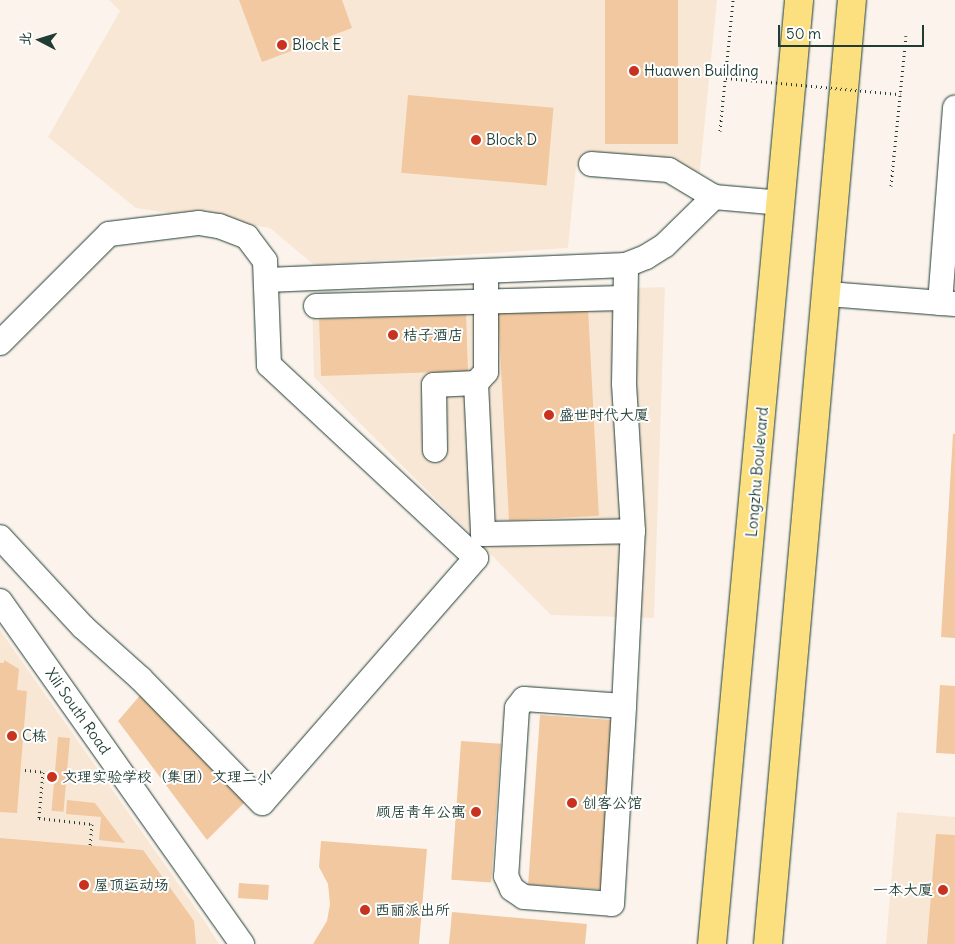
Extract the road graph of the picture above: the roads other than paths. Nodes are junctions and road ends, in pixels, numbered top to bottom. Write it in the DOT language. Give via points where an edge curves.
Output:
graph roads {
  1 [pos="799,0"];
  2 [pos="852,0"];
  3 [pos="955,108"];
  4 [pos="591,164"];
  5 [pos="714,197"];
  6 [pos="782,203"];
  7 [pos="626,265"];
  8 [pos="486,270"];
  9 [pos="267,280"];
  10 [pos="828,294"];
  11 [pos="623,298"];
  12 [pos="486,302"];
  13 [pos="947,304"];
  14 [pos="316,306"];
  15 [pos="0,343"];
  16 [pos="476,383"];
  17 [pos="435,450"];
  18 [pos="634,531"];
  19 [pos="0,537"];
  20 [pos="0,600"];
  21 [pos="624,706"];
  22 [pos="242,944"];
  23 [pos="712,944"];
  24 [pos="768,944"];
  1 -- 6 [label="main road, Longzhu Boulevard"];
  2 -- 10 [label="main road"];
  3 -- 13 [label="street"];
  4 -- 5 [label="street" via="669,170"];
  5 -- 6 [label="street"];
  5 -- 7 [label="street" via="665,245"];
  6 -- 23 [label="main road, Longzhu Boulevard"];
  7 -- 8 [label="street"];
  7 -- 11 [label="street"];
  8 -- 9 [label="street"];
  8 -- 12 [label="street"];
  9 -- 15 [label="street" via="266,261 258,248 247,237 219,226 179,223 109,234"];
  9 -- 19 [label="street" via="269,365 476,558 262,803 141,679 83,626"];
  10 -- 13 [label="street"];
  10 -- 24 [label="main road"];
  11 -- 12 [label="street"];
  11 -- 18 [label="street" via="624,384"];
  12 -- 14 [label="street"];
  12 -- 16 [label="street" via="486,372"];
  16 -- 17 [label="street" via="434,385"];
  16 -- 18 [label="street" via="483,534"];
  18 -- 21 [label="street"];
  20 -- 22 [label="street, Xili South Road"];
  21 -- 21 [label="street" via="524,699 517,708 506,876 512,888 524,897 612,904"];
}
